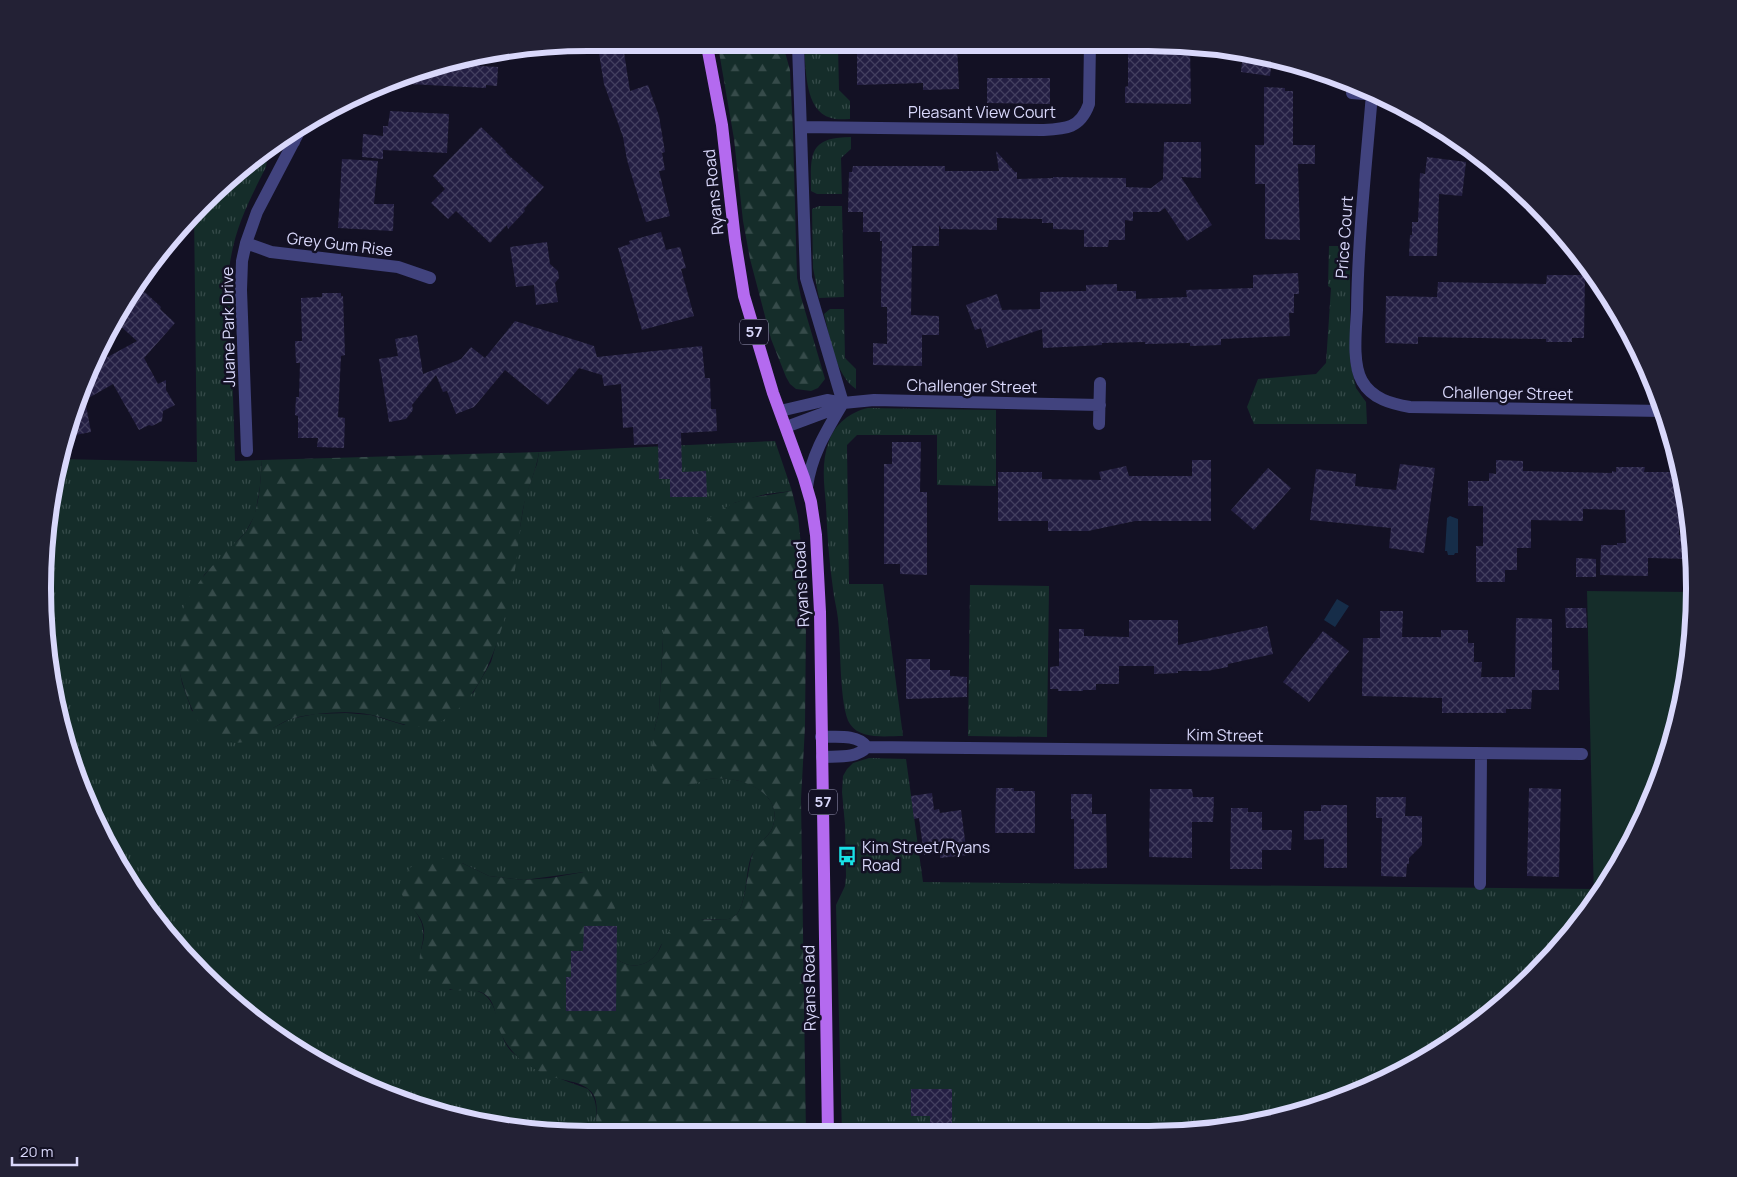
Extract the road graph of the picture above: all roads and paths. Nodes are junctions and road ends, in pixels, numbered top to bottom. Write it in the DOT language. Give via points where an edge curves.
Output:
graph roads {
  1 [pos="708,51"];
  2 [pos="798,51"];
  3 [pos="1090,51"];
  4 [pos="1352,93"];
  5 [pos="1357,93"];
  6 [pos="1373,101"];
  7 [pos="801,127"];
  8 [pos="286,145"];
  9 [pos="246,243"];
  10 [pos="430,278"];
  11 [pos="1362,381"];
  12 [pos="1100,383"];
  13 [pos="842,402"];
  14 [pos="1100,405"];
  15 [pos="780,411"];
  16 [pos="1655,411"];
  17 [pos="1100,424"];
  18 [pos="786,427"];
  19 [pos="247,451"];
  20 [pos="807,487"];
  21 [pos="821,737"];
  22 [pos="867,747"];
  23 [pos="1480,754"];
  24 [pos="1582,754"];
  25 [pos="822,757"];
  26 [pos="1480,884"];
  27 [pos="828,1126"];
  1 -- 15 [label="main road, Ryans Road / 57" via="722,125 744,296"];
  2 -- 7 [label="street"];
  3 -- 7 [label="street, Pleasant View Court" via="1089,104 1080,121 1067,128"];
  4 -- 5 [label="street"];
  6 -- 11 [label="street, Price Court" via="1358,267 1356,355"];
  7 -- 13 [label="street" via="806,278"];
  8 -- 9 [label="street, Juane Park Drive"];
  9 -- 10 [label="street, Grey Gum Rise" via="271,252 398,266"];
  9 -- 19 [label="street, Juane Park Drive" via="241,290"];
  11 -- 16 [label="street, Challenger Street" via="1381,400 1410,407"];
  12 -- 14 [label="street"];
  13 -- 14 [label="street, Challenger Street"];
  13 -- 15 [label="street, Challenger Street" via="827,400"];
  13 -- 18 [label="street, Challenger Street" via="829,411"];
  13 -- 20 [label="street" via="816,450"];
  14 -- 17 [label="street"];
  15 -- 18 [label="main road, Ryans Road / 57"];
  18 -- 20 [label="main road, Ryans Road / 57"];
  20 -- 21 [label="main road, Ryans Road / 57" via="817,554"];
  21 -- 22 [label="street, Kim Street" via="859,740"];
  21 -- 25 [label="main road, Ryans Road / 57"];
  22 -- 23 [label="street, Kim Street"];
  22 -- 25 [label="street, Kim Street" via="858,754"];
  23 -- 24 [label="street, Kim Street"];
  23 -- 26 [label="street"];
  25 -- 27 [label="main road, Ryans Road / 57"];
}
